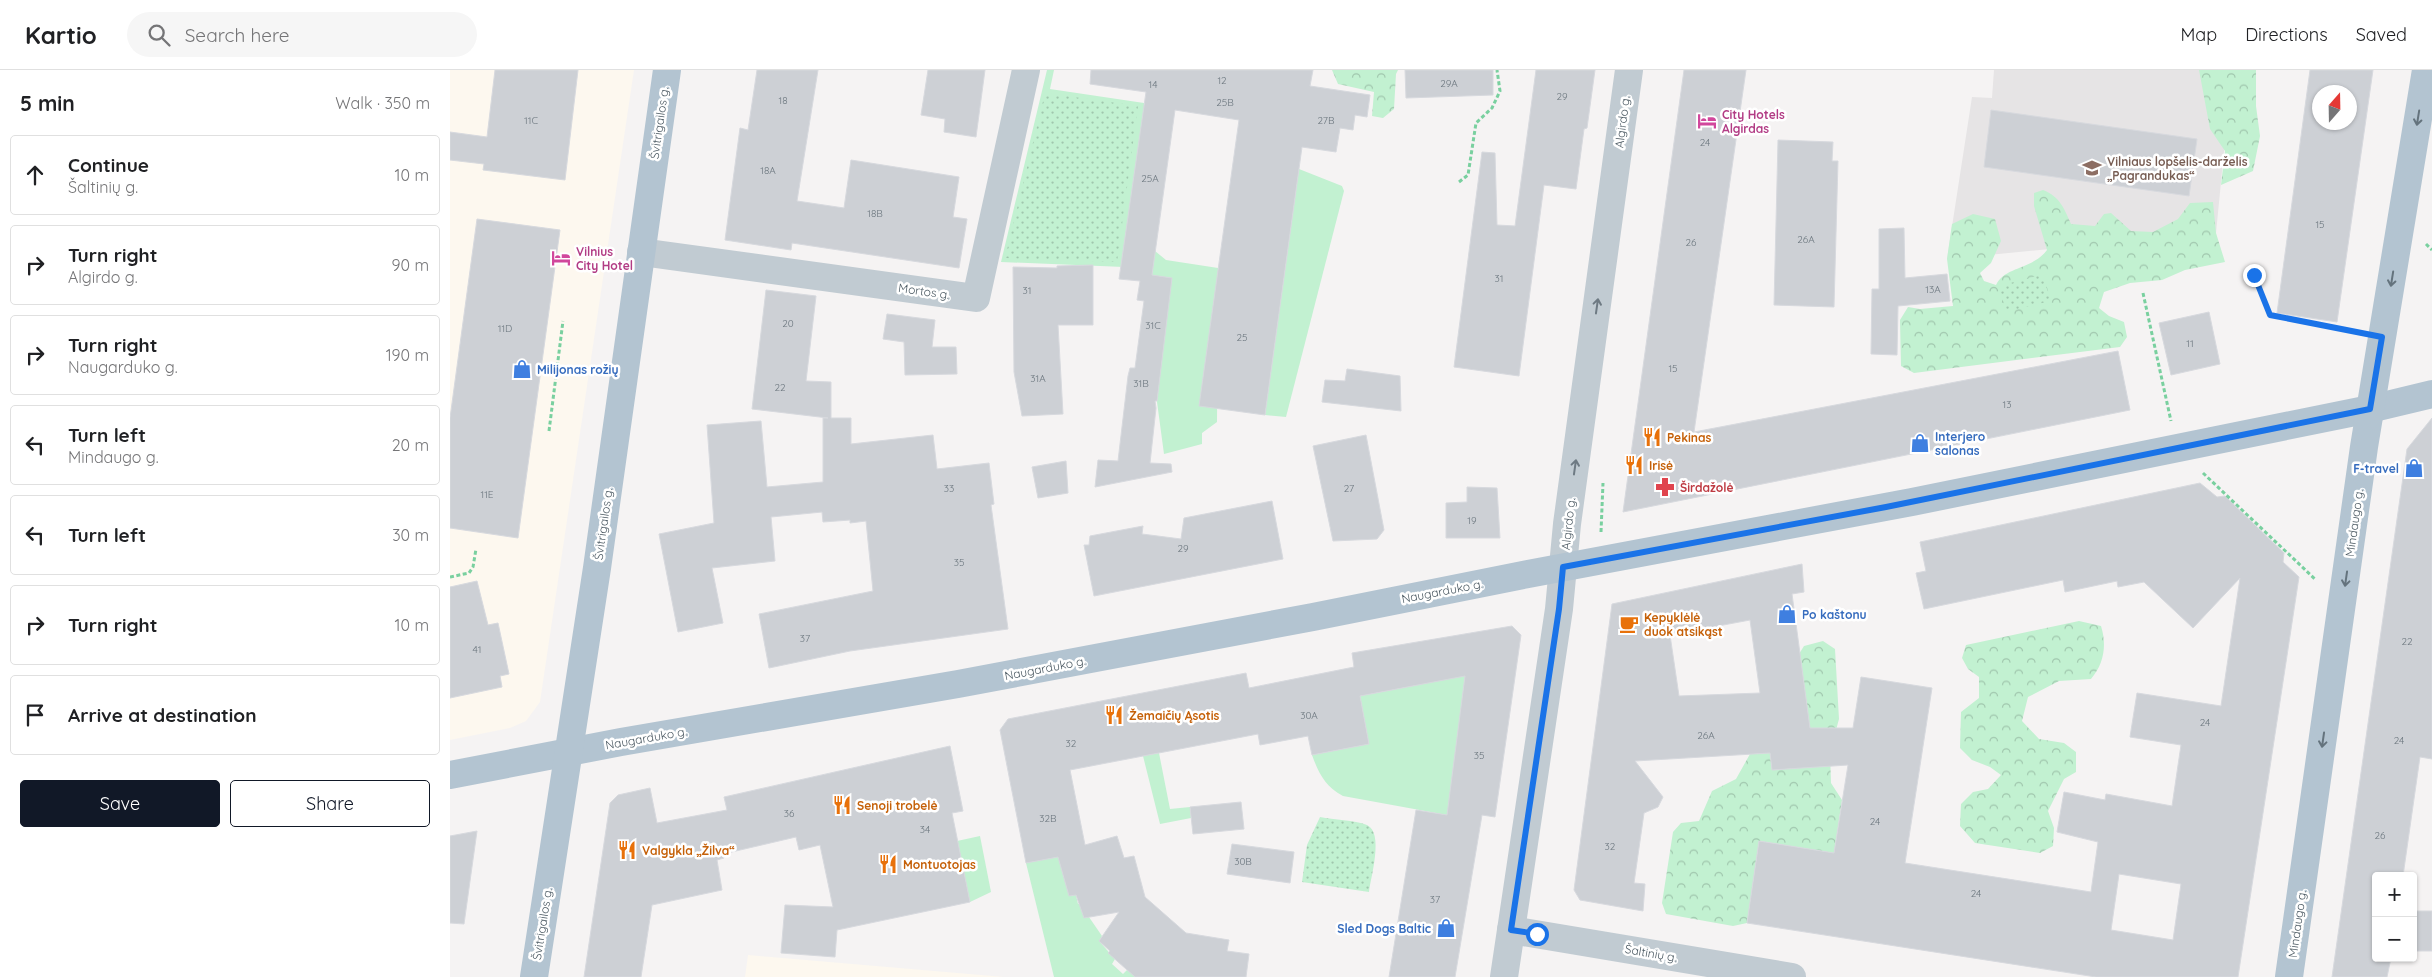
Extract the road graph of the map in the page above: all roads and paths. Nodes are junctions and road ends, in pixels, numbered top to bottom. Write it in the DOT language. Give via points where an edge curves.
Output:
graph roads {
  1 [pos="667,70"];
  2 [pos="1026,70"];
  3 [pos="1497,70"];
  4 [pos="1629,70"];
  5 [pos="2426,70"];
  6 [pos="1459,182"];
  7 [pos="2432,243"];
  8 [pos="2426,244"];
  9 [pos="641,252"];
  10 [pos="2254,275"];
  11 [pos="2143,293"];
  12 [pos="563,321"];
  13 [pos="2382,337"];
  14 [pos="2432,394"];
  15 [pos="2370,409"];
  16 [pos="549,431"];
  17 [pos="2177,448"];
  18 [pos="476,549"];
  19 [pos="1563,567"];
  20 [pos="450,578"];
  21 [pos="2342,604"];
  22 [pos="569,752"];
  23 [pos="450,775"];
  24 [pos="1511,930"];
  25 [pos="534,977"];
  26 [pos="1504,977"];
  27 [pos="1792,977"];
  28 [pos="2289,977"];
  1 -- 9 [label="main road, Švitrigailos g."];
  2 -- 9 [label="street, Mortos g." via="976,298"];
  3 -- 6 [label="path" via="1500,91 1492,108 1476,123 1468,175"];
  19 -- 4 [label="street, Algirdo g., one-way"];
  5 -- 13 [label="main road, Mindaugo g., one-way"];
  7 -- 8 [label="path"];
  9 -- 22 [label="main road, Švitrigailos g."];
  10 -- 13 [label="path" via="2270,315"];
  11 -- 17 [label="path"];
  12 -- 16 [label="path"];
  13 -- 15 [label="main road, Mindaugo g."];
  14 -- 15 [label="main road, Naugarduko g."];
  15 -- 17 [label="main road, Naugarduko g."];
  15 -- 21 [label="main road, Mindaugo g., one-way"];
  17 -- 19 [label="main road, Naugarduko g." via="1886,507"];
  17 -- 21 [label="path"];
  18 -- 20 [label="path" via="469,573"];
  19 -- 22 [label="main road, Naugarduko g." via="1054,666"];
  19 -- 24 [label="street, Algirdo g."];
  21 -- 28 [label="main road, Mindaugo g., one-way"];
  22 -- 23 [label="main road, Naugarduko g."];
  22 -- 25 [label="main road, Švitrigailos g."];
  24 -- 26 [label="street, Algirdo g."];
  24 -- 27 [label="street, Šaltinių g."];
}
